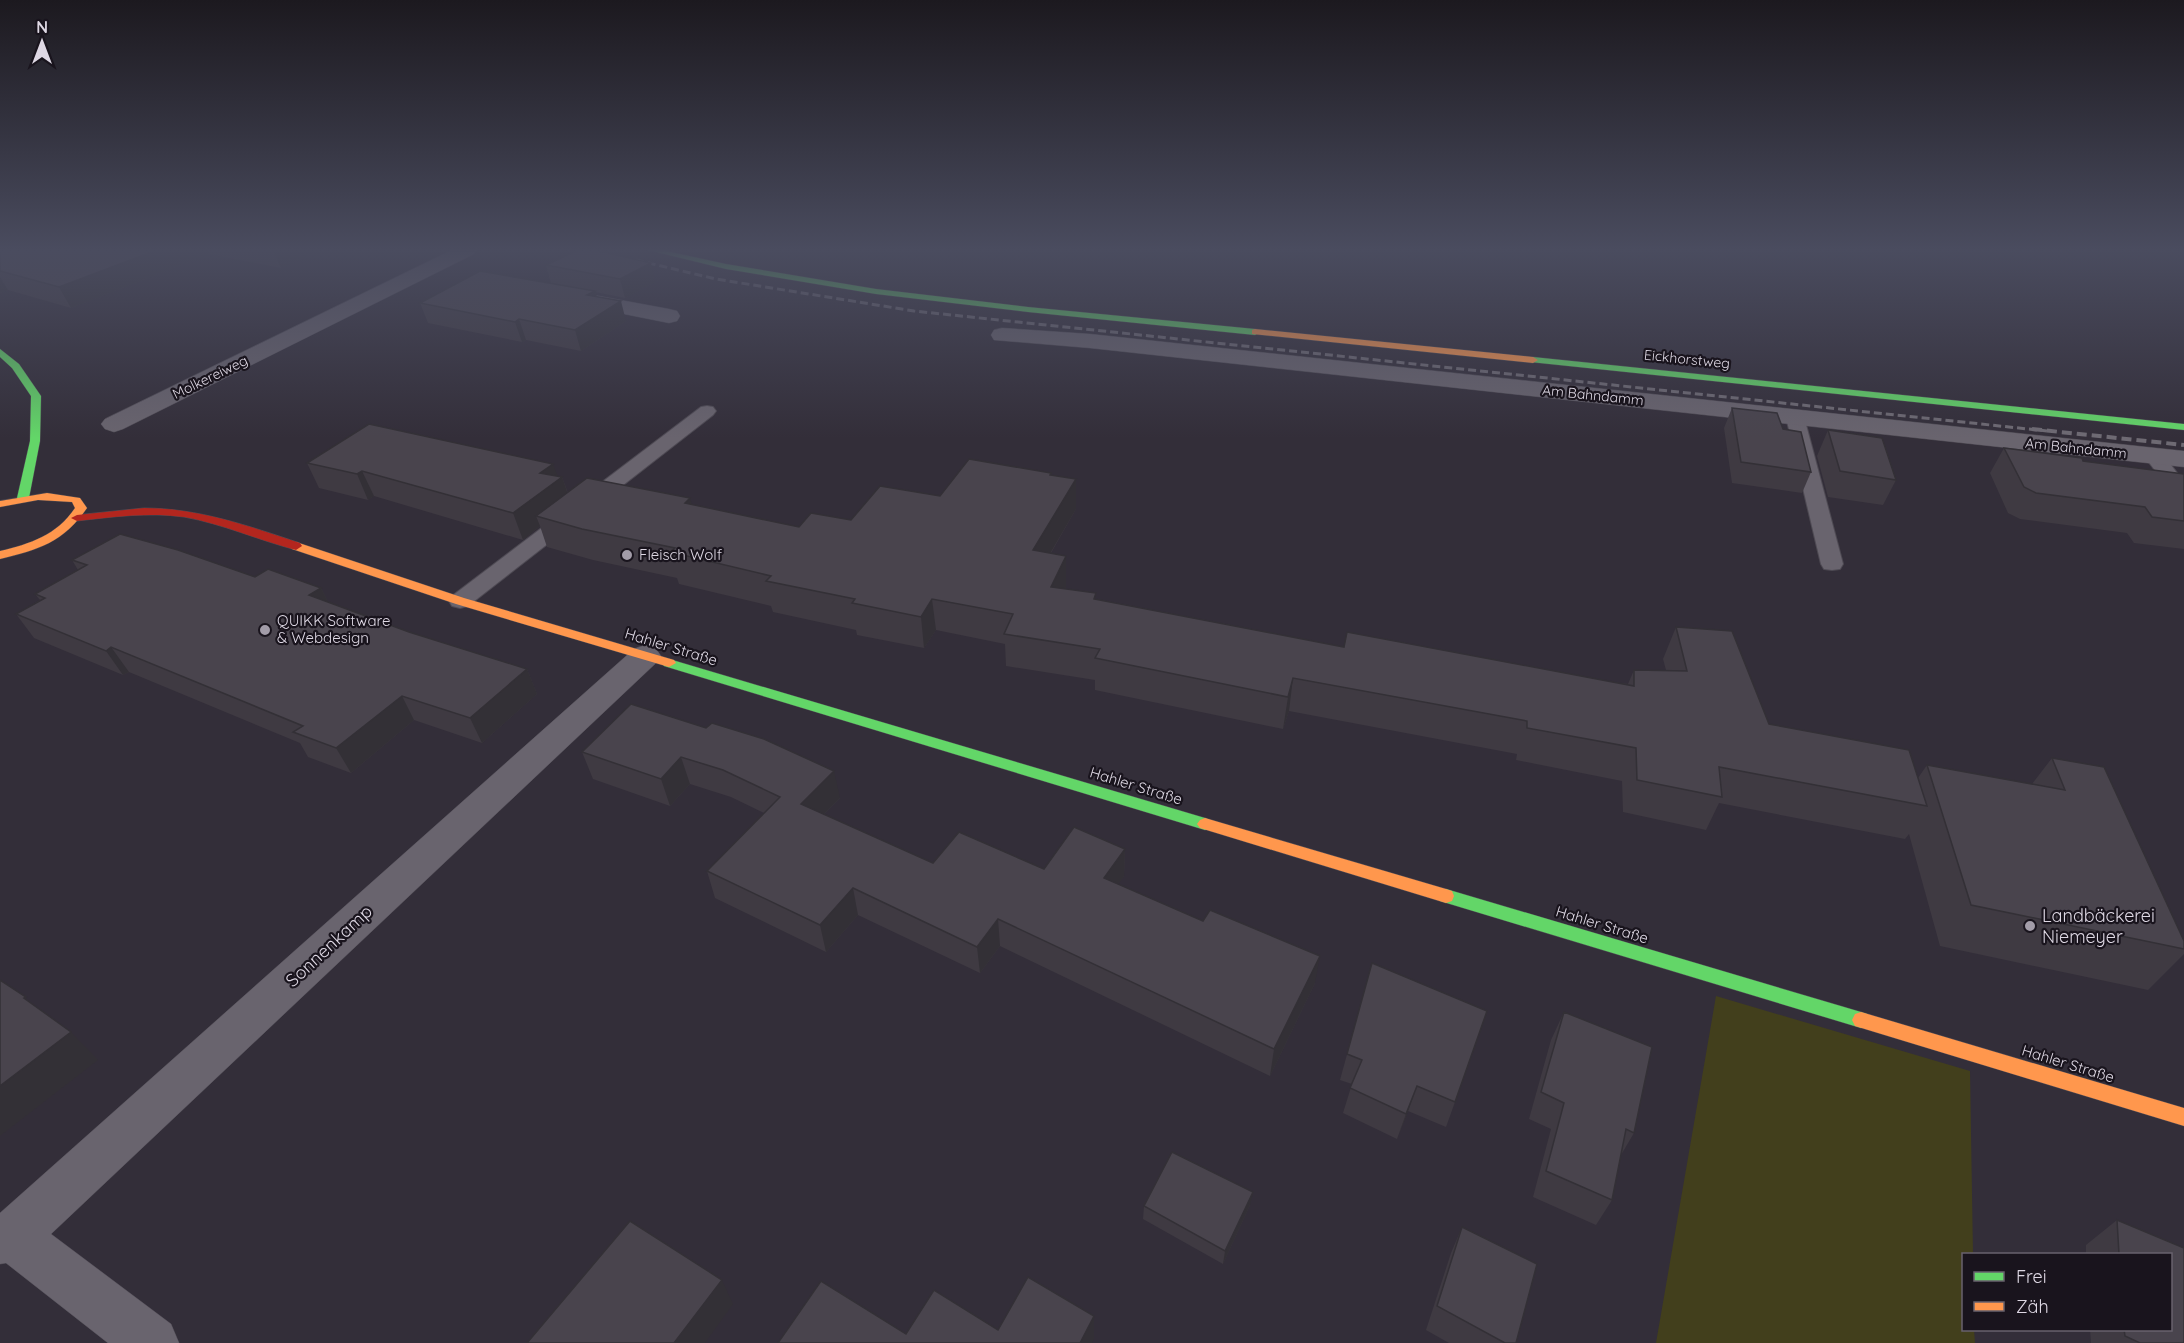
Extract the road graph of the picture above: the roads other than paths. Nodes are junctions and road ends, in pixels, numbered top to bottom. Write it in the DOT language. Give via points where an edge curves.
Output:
graph roads {
  1 [pos="340,313"];
  2 [pos="652,313"];
  3 [pos="1068,313"];
  4 [pos="669,316"];
  5 [pos="1002,335"];
  6 [pos="0,352"];
  7 [pos="707,411"];
  8 [pos="1794,417"];
  9 [pos="114,424"];
  10 [pos="2184,427"];
  11 [pos="2154,456"];
  12 [pos="2184,459"];
  13 [pos="2184,495"];
  14 [pos="23,498"];
  15 [pos="0,504"];
  16 [pos="76,518"];
  17 [pos="0,555"];
  18 [pos="1832,564"];
  19 [pos="460,601"];
  20 [pos="645,656"];
  21 [pos="2184,1117"];
  22 [pos="6,1238"];
  23 [pos="152,1343"];
  1 -- 9 [label="street, Molkereiweg"];
  2 -- 4 [label="street"];
  3 -- 10 [label="street, Eickhorstweg"];
  5 -- 8 [label="street, Am Bahndamm" via="1102,342"];
  6 -- 14 [label="street" via="16,366 36,396 35,441"];
  7 -- 19 [label="lane"];
  8 -- 11 [label="street, Am Bahndamm"];
  8 -- 18 [label="lane"];
  11 -- 12 [label="street, Am Bahndamm"];
  11 -- 13 [label="lane"];
  14 -- 15 [label="street"];
  14 -- 16 [label="street" via="46,495 76,500 81,508"];
  16 -- 17 [label="street" via="47,540"];
  16 -- 19 [label="street, Hahler Straße" via="134,512 183,514 257,533"];
  19 -- 20 [label="street, Hahler Straße"];
  20 -- 21 [label="street, Hahler Straße"];
  20 -- 22 [label="street, Sonnenkamp"];
  22 -- 23 [label="street, Sonnenkamp"];
}
